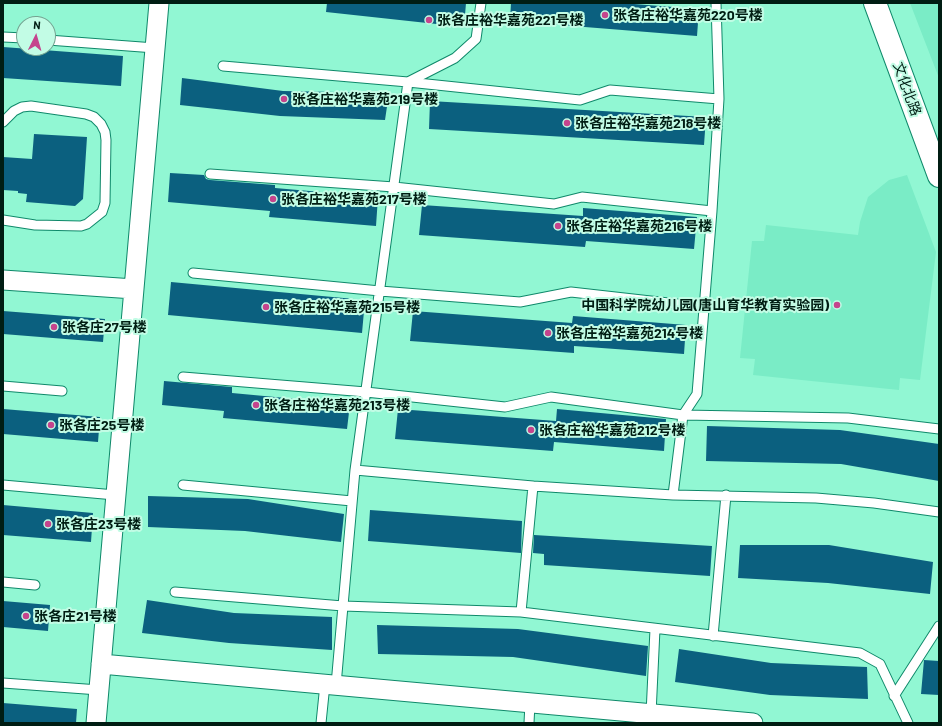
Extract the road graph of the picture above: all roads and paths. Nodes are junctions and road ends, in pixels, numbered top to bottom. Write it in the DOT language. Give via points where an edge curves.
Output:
graph roads {
  1 [pos="159,3"];
  2 [pos="481,3"];
  3 [pos="716,3"];
  4 [pos="875,3"];
  5 [pos="3,37"];
  6 [pos="16,38"];
  7 [pos="56,41"];
  8 [pos="155,48"];
  9 [pos="223,66"];
  10 [pos="408,82"];
  11 [pos="719,100"];
  12 [pos="3,122"];
  13 [pos="210,174"];
  14 [pos="939,176"];
  15 [pos="394,187"];
  16 [pos="712,211"];
  17 [pos="3,220"];
  18 [pos="193,273"];
  19 [pos="3,280"];
  20 [pos="134,288"];
  21 [pos="380,291"];
  22 [pos="704,307"];
  23 [pos="183,377"];
  24 [pos="3,386"];
  25 [pos="62,391"];
  26 [pos="366,392"];
  27 [pos="683,415"];
  28 [pos="939,429"];
  29 [pos="355,470"];
  30 [pos="3,485"];
  31 [pos="183,485"];
  32 [pos="533,486"];
  33 [pos="115,495"];
  34 [pos="672,495"];
  35 [pos="726,495"];
  36 [pos="352,501"];
  37 [pos="939,512"];
  38 [pos="3,582"];
  39 [pos="35,585"];
  40 [pos="175,592"];
  41 [pos="343,606"];
  42 [pos="521,612"];
  43 [pos="939,626"];
  44 [pos="655,629"];
  45 [pos="713,636"];
  46 [pos="101,664"];
  47 [pos="3,683"];
  48 [pos="330,685"];
  49 [pos="98,690"];
  50 [pos="894,696"];
  51 [pos="530,703"];
  52 [pos="651,714"];
  53 [pos="744,722"];
  54 [pos="96,723"];
  55 [pos="321,723"];
  56 [pos="529,723"];
  57 [pos="908,723"];
  1 -- 8 [label="street"];
  2 -- 10 [label="lane" via="476,38 455,58"];
  3 -- 11 [label="lane"];
  4 -- 14 [label="street, 文化北路"];
  5 -- 6 [label="lane"];
  7 -- 8 [label="lane"];
  8 -- 20 [label="street"];
  9 -- 10 [label="lane"];
  10 -- 11 [label="lane" via="580,100 610,90"];
  10 -- 15 [label="lane"];
  11 -- 16 [label="lane"];
  12 -- 17 [label="lane" via="14,111 31,106 86,114 101,124 106,140 105,203 102,212 88,224 35,225"];
  13 -- 15 [label="lane"];
  15 -- 16 [label="lane" via="554,204 582,197"];
  15 -- 21 [label="lane"];
  16 -- 22 [label="lane"];
  18 -- 21 [label="lane"];
  19 -- 20 [label="street"];
  20 -- 33 [label="street"];
  21 -- 22 [label="lane" via="520,302 571,292"];
  21 -- 26 [label="lane"];
  22 -- 27 [label="lane" via="697,394"];
  23 -- 26 [label="lane"];
  24 -- 25 [label="lane"];
  26 -- 27 [label="lane" via="505,407 551,397"];
  26 -- 29 [label="lane"];
  27 -- 28 [label="lane" via="848,418"];
  27 -- 34 [label="lane"];
  29 -- 32 [label="lane"];
  29 -- 36 [label="lane"];
  30 -- 33 [label="lane"];
  31 -- 36 [label="lane"];
  32 -- 34 [label="lane"];
  32 -- 42 [label="lane"];
  33 -- 46 [label="street"];
  34 -- 35 [label="lane"];
  35 -- 37 [label="lane" via="816,498"];
  35 -- 45 [label="lane"];
  36 -- 41 [label="lane"];
  38 -- 39 [label="lane"];
  40 -- 41 [label="lane"];
  41 -- 42 [label="lane"];
  41 -- 48 [label="lane"];
  42 -- 44 [label="lane"];
  43 -- 50 [label="lane"];
  44 -- 45 [label="lane"];
  44 -- 52 [label="lane"];
  45 -- 50 [label="lane" via="860,653 880,664"];
  46 -- 48 [label="street"];
  46 -- 49 [label="street"];
  47 -- 49 [label="lane"];
  48 -- 51 [label="street"];
  48 -- 55 [label="lane"];
  49 -- 54 [label="street"];
  50 -- 57 [label="lane"];
  51 -- 52 [label="street"];
  51 -- 56 [label="lane"];
  52 -- 53 [label="street"];
}
